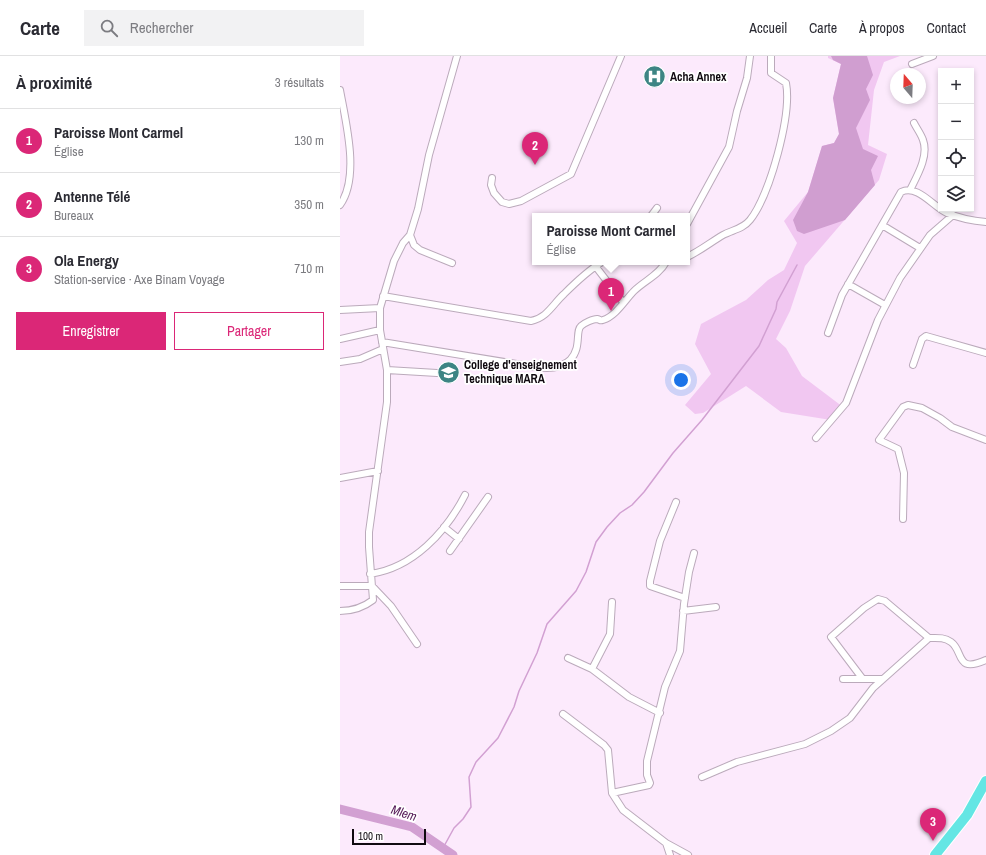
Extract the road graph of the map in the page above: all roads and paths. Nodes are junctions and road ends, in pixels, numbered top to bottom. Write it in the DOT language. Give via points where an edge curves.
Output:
graph roads {
  1 [pos="457,56"];
  2 [pos="622,56"];
  3 [pos="750,56"];
  4 [pos="771,56"];
  5 [pos="933,56"];
  6 [pos="912,64"];
  7 [pos="340,90"];
  8 [pos="914,123"];
  9 [pos="492,178"];
  10 [pos="910,190"];
  11 [pos="340,205"];
  12 [pos="657,208"];
  13 [pos="653,213"];
  14 [pos="953,215"];
  15 [pos="690,218"];
  16 [pos="986,222"];
  17 [pos="882,225"];
  18 [pos="410,235"];
  19 [pos="920,248"];
  20 [pos="690,255"];
  21 [pos="452,263"];
  22 [pos="598,265"];
  23 [pos="663,265"];
  24 [pos="596,267"];
  25 [pos="848,284"];
  26 [pos="383,296"];
  27 [pos="623,302"];
  28 [pos="885,305"];
  29 [pos="380,308"];
  30 [pos="340,310"];
  31 [pos="380,330"];
  32 [pos="828,333"];
  33 [pos="340,339"];
  34 [pos="382,342"];
  35 [pos="383,349"];
  36 [pos="986,353"];
  37 [pos="340,362"];
  38 [pos="913,366"];
  39 [pos="387,370"];
  40 [pos="438,373"];
  41 [pos="816,438"];
  42 [pos="986,440"];
  43 [pos="378,471"];
  44 [pos="340,478"];
  45 [pos="465,495"];
  46 [pos="488,497"];
  47 [pos="676,502"];
  48 [pos="903,520"];
  49 [pos="444,527"];
  50 [pos="459,539"];
  51 [pos="450,551"];
  52 [pos="694,553"];
  53 [pos="370,574"];
  54 [pos="340,586"];
  55 [pos="372,586"];
  56 [pos="685,598"];
  57 [pos="612,602"];
  58 [pos="716,607"];
  59 [pos="340,611"];
  60 [pos="683,611"];
  61 [pos="929,638"];
  62 [pos="417,644"];
  63 [pos="568,658"];
  64 [pos="986,660"];
  65 [pos="592,669"];
  66 [pos="862,678"];
  67 [pos="843,679"];
  68 [pos="883,679"];
  69 [pos="660,713"];
  70 [pos="563,714"];
  71 [pos="702,776"];
  72 [pos="986,781"];
  73 [pos="986,791"];
  74 [pos="612,793"];
  75 [pos="960,828"];
  76 [pos="666,843"];
  77 [pos="670,855"];
  78 [pos="688,855"];
  79 [pos="935,855"];
  80 [pos="942,855"];
  1 -- 18 [label="street"];
  2 -- 9 [label="street" via="571,174 521,201 509,204 502,202 494,193"];
  3 -- 15 [label="street" via="747,78 729,147"];
  4 -- 20 [label="street" via="771,73 786,83 787,107 778,152 764,194 749,221"];
  5 -- 6 [label="street"];
  7 -- 11 [label="street" via="351,172 346,197"];
  8 -- 10 [label="street" via="925,147"];
  10 -- 14 [label="street"];
  10 -- 17 [label="street" via="900,192"];
  12 -- 13 [label="street"];
  14 -- 16 [label="street"];
  14 -- 19 [label="street" via="937,228"];
  17 -- 19 [label="street"];
  17 -- 25 [label="street"];
  18 -- 21 [label="street" via="414,245 420,250"];
  18 -- 26 [label="street" via="396,256"];
  19 -- 28 [label="street"];
  22 -- 24 [label="street"];
  23 -- 27 [label="street"];
  24 -- 26 [label="street" via="572,286 542,317 531,321"];
  24 -- 27 [label="street"];
  25 -- 28 [label="street"];
  25 -- 32 [label="street"];
  26 -- 29 [label="street"];
  27 -- 34 [label="street" via="604,320 594,319 579,328 578,348 570,360 561,366 547,369"];
  28 -- 41 [label="street" via="846,403"];
  29 -- 30 [label="street"];
  29 -- 31 [label="street"];
  31 -- 33 [label="street"];
  31 -- 34 [label="street"];
  34 -- 35 [label="street"];
  35 -- 37 [label="street" via="360,359"];
  35 -- 39 [label="street"];
  36 -- 38 [label="street" via="926,336 922,339"];
  39 -- 40 [label="street"];
  39 -- 43 [label="street" via="387,402"];
  42 -- 48 [label="street" via="952,427 922,408 908,405 901,409 879,440 898,449 904,473"];
  43 -- 44 [label="street"];
  43 -- 53 [label="street" via="369,532"];
  45 -- 49 [label="street"];
  46 -- 50 [label="street"];
  47 -- 56 [label="street" via="660,541 650,586"];
  49 -- 50 [label="street"];
  49 -- 53 [label="street" via="412,559 381,573"];
  50 -- 51 [label="street"];
  52 -- 56 [label="street"];
  53 -- 55 [label="street"];
  54 -- 55 [label="street"];
  55 -- 59 [label="street" via="373,600 368,604"];
  55 -- 62 [label="street" via="391,606"];
  56 -- 60 [label="street"];
  57 -- 65 [label="street" via="610,634"];
  58 -- 60 [label="street"];
  60 -- 69 [label="street" via="680,652 666,687"];
  61 -- 64 [label="street" via="950,642 960,659 969,664"];
  61 -- 66 [label="street" via="885,601 878,599 831,637"];
  61 -- 68 [label="street"];
  63 -- 65 [label="street"];
  65 -- 69 [label="street" via="629,697"];
  66 -- 67 [label="street"];
  66 -- 68 [label="street"];
  68 -- 71 [label="street" via="850,718 832,731 805,744 737,762"];
  69 -- 74 [label="street" via="647,761 649,785"];
  70 -- 74 [label="street" via="608,750"];
  72 -- 75 [label="highway"];
  73 -- 75 [label="highway"];
  74 -- 76 [label="street" via="626,813"];
  75 -- 79 [label="highway"];
  75 -- 80 [label="highway"];
  76 -- 77 [label="street"];
  76 -- 78 [label="street"];
}
